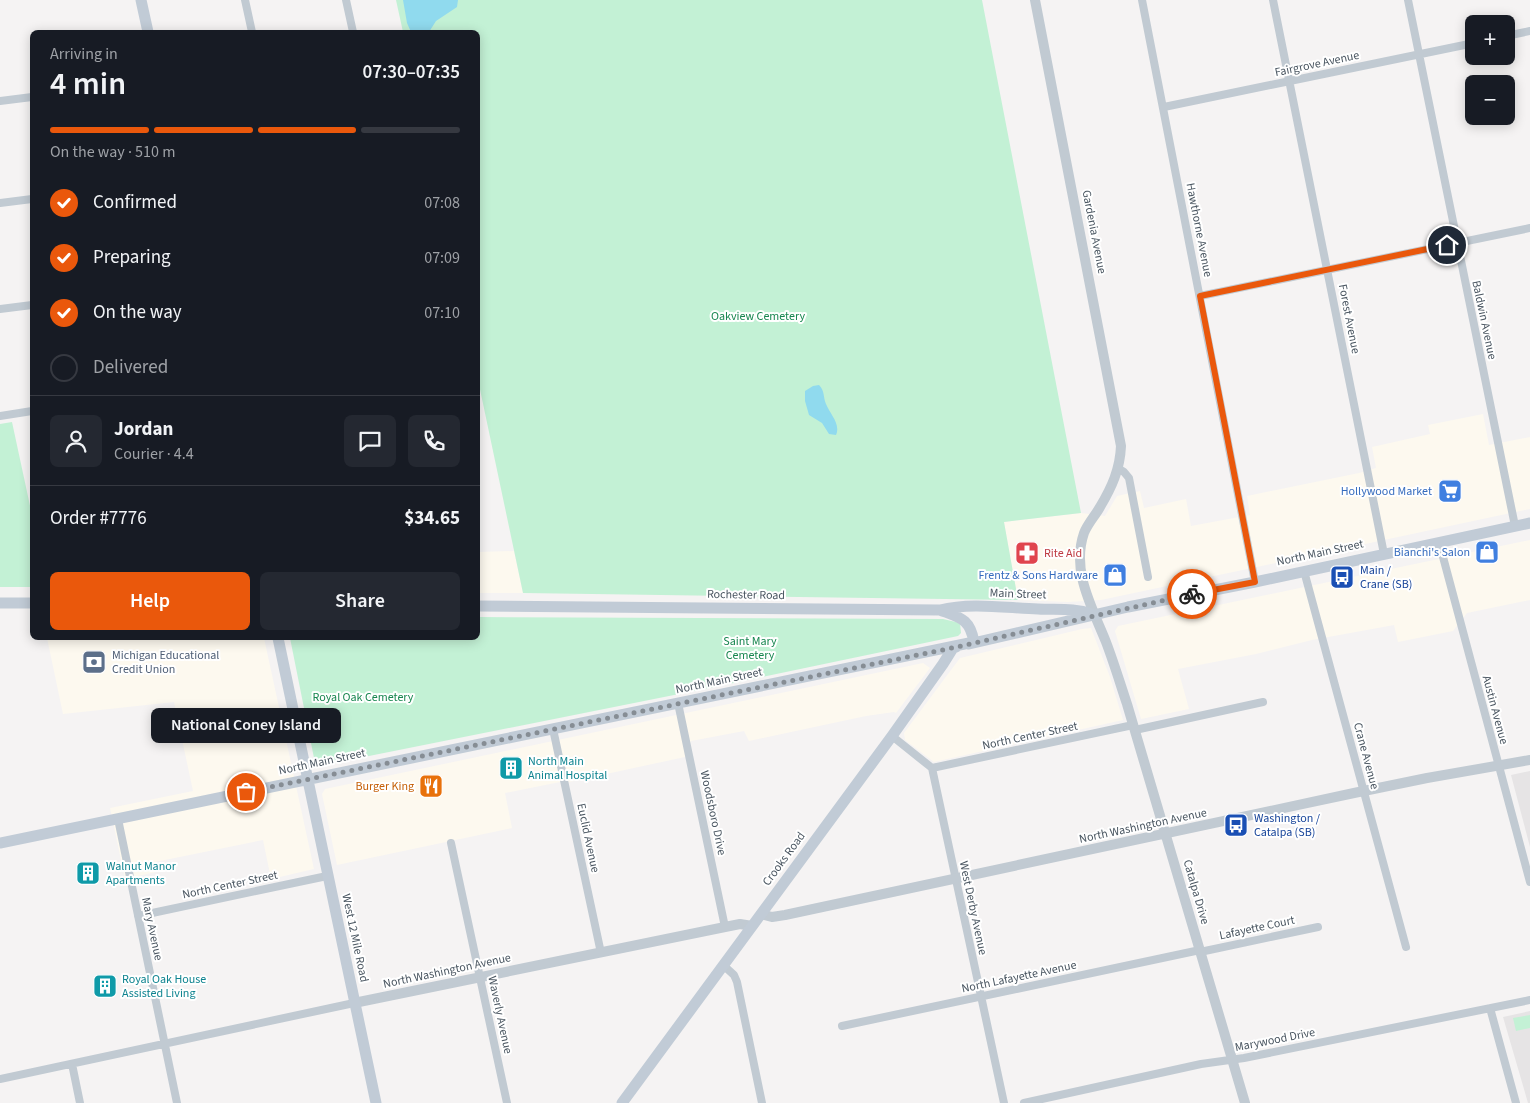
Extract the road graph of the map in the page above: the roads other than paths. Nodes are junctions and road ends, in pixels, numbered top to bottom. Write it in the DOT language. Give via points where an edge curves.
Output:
graph roads {
  1 [pos="141,0"];
  2 [pos="245,0"];
  3 [pos="346,0"];
  4 [pos="1035,0"];
  5 [pos="1142,0"];
  6 [pos="1273,0"];
  7 [pos="1408,0"];
  8 [pos="148,30"];
  9 [pos="252,30"];
  10 [pos="353,30"];
  11 [pos="1530,31"];
  12 [pos="1515,34"];
  13 [pos="1465,45"];
  14 [pos="1419,54"];
  15 [pos="1289,81"];
  16 [pos="30,97"];
  17 [pos="0,101"];
  18 [pos="1164,107"];
  19 [pos="30,199"];
  20 [pos="0,203"];
  21 [pos="1530,228"];
  22 [pos="1457,243"];
  23 [pos="1327,270"];
  24 [pos="1200,296"];
  25 [pos="30,305"];
  26 [pos="0,310"];
  27 [pos="30,411"];
  28 [pos="0,416"];
  29 [pos="1119,469"];
  30 [pos="1530,523"];
  31 [pos="1515,526"];
  32 [pos="1438,542"];
  33 [pos="1384,554"];
  34 [pos="1304,571"];
  35 [pos="1148,577"];
  36 [pos="1255,582"];
  37 [pos="0,603"];
  38 [pos="30,603"];
  39 [pos="480,606"];
  40 [pos="940,610"];
  41 [pos="1094,615"];
  42 [pos="278,640"];
  43 [pos="974,642"];
  44 [pos="952,648"];
  45 [pos="1122,688"];
  46 [pos="1263,702"];
  47 [pos="678,703"];
  48 [pos="1134,727"];
  49 [pos="553,729"];
  50 [pos="892,736"];
  51 [pos="1530,760"];
  52 [pos="1499,766"];
  53 [pos="932,768"];
  54 [pos="307,779"];
  55 [pos="1364,791"];
  56 [pos="118,819"];
  57 [pos="1165,833"];
  58 [pos="0,843"];
  59 [pos="451,843"];
  60 [pos="327,876"];
  61 [pos="956,879"];
  62 [pos="1530,882"];
  63 [pos="761,914"];
  64 [pos="138,916"];
  65 [pos="752,926"];
  66 [pos="725,927"];
  67 [pos="1318,927"];
  68 [pos="1406,947"];
  69 [pos="1200,951"];
  70 [pos="601,952"];
  71 [pos="723,965"];
  72 [pos="480,977"];
  73 [pos="981,996"];
  74 [pos="1530,1000"];
  75 [pos="354,1003"];
  76 [pos="1490,1008"];
  77 [pos="842,1026"];
  78 [pos="165,1044"];
  79 [pos="1232,1059"];
  80 [pos="72,1064"];
  81 [pos="0,1079"];
  82 [pos="80,1103"];
  83 [pos="177,1103"];
  84 [pos="376,1103"];
  85 [pos="507,1103"];
  86 [pos="622,1103"];
  87 [pos="762,1103"];
  88 [pos="1004,1103"];
  89 [pos="1024,1103"];
  90 [pos="1245,1103"];
  91 [pos="1516,1103"];
  1 -- 8 [label="main road"];
  2 -- 9 [label="street"];
  3 -- 10 [label="street"];
  4 -- 29 [label="street, Gardenia Avenue" via="1118,426 1121,446"];
  5 -- 18 [label="street, Hawthorne Avenue"];
  6 -- 15 [label="street, Forest Avenue"];
  7 -- 14 [label="street, Baldwin Avenue"];
  11 -- 12 [label="street"];
  13 -- 14 [label="street, Fairgrove Avenue"];
  14 -- 15 [label="street, Fairgrove Avenue"];
  14 -- 22 [label="street, Baldwin Avenue"];
  15 -- 18 [label="street, Fairgrove Avenue"];
  15 -- 23 [label="street, Forest Avenue"];
  16 -- 17 [label="street"];
  18 -- 24 [label="street, Hawthorne Avenue"];
  19 -- 20 [label="street"];
  21 -- 22 [label="street"];
  22 -- 23 [label="street"];
  22 -- 31 [label="street, Baldwin Avenue"];
  23 -- 24 [label="street"];
  23 -- 33 [label="street, Forest Avenue"];
  24 -- 36 [label="street, Hawthorne Avenue"];
  25 -- 26 [label="street"];
  27 -- 28 [label="street"];
  29 -- 35 [label="street" via="1129,478"];
  29 -- 41 [label="street, Gardenia Avenue" via="1100,508 1087,525 1080,545 1087,600"];
  30 -- 31 [label="main road, North Main Street"];
  31 -- 32 [label="main road, North Main Street"];
  32 -- 33 [label="main road, North Main Street"];
  32 -- 52 [label="street, Austin Avenue"];
  33 -- 34 [label="main road, North Main Street"];
  34 -- 36 [label="main road, North Main Street"];
  34 -- 55 [label="street, Crane Avenue"];
  36 -- 41 [label="main road, North Main Street"];
  37 -- 38 [label="main road"];
  39 -- 40 [label="main road, Rochester Road"];
  40 -- 41 [label="main road, Main Street" via="998,607 1075,610"];
  40 -- 43 [label="main road, Rochester Road" via="964,620 971,628"];
  41 -- 43 [label="main road, North Main Street"];
  41 -- 45 [label="street, Gardenia Avenue"];
  42 -- 54 [label="main road, West 12 Mile Road"];
  43 -- 44 [label="main road"];
  44 -- 47 [label="main road, North Main Street"];
  44 -- 50 [label="main road, Crooks Road"];
  45 -- 48 [label="street, Catalpa Drive"];
  46 -- 48 [label="street, North Center Street"];
  47 -- 49 [label="main road, North Main Street"];
  47 -- 66 [label="street, Woodsboro Drive"];
  48 -- 53 [label="street, North Center Street"];
  48 -- 57 [label="street, Catalpa Drive"];
  49 -- 54 [label="main road, North Main Street"];
  49 -- 70 [label="street, Euclid Avenue"];
  50 -- 53 [label="street"];
  50 -- 63 [label="main road, Crooks Road"];
  51 -- 52 [label="street, North Washington Avenue"];
  52 -- 55 [label="street, North Washington Avenue"];
  52 -- 62 [label="street, Austin Avenue"];
  53 -- 61 [label="street, West Derby Avenue"];
  54 -- 56 [label="main road, North Main Street"];
  54 -- 60 [label="main road, West 12 Mile Road"];
  55 -- 57 [label="street, North Washington Avenue"];
  55 -- 68 [label="street, Crane Avenue"];
  56 -- 58 [label="main road, North Main Street"];
  56 -- 64 [label="street, Mary Avenue"];
  57 -- 61 [label="street, North Washington Avenue"];
  57 -- 69 [label="street, Catalpa Drive"];
  59 -- 72 [label="street, Waverly Avenue"];
  60 -- 64 [label="street, North Center Street"];
  60 -- 75 [label="main road, West 12 Mile Road"];
  61 -- 63 [label="street, North Washington Avenue" via="778,917"];
  61 -- 73 [label="street, West Derby Avenue"];
  63 -- 65 [label="main road, Crooks Road"];
  64 -- 78 [label="street, Mary Avenue"];
  65 -- 66 [label="street, North Washington Avenue"];
  65 -- 71 [label="main road, Crooks Road"];
  66 -- 70 [label="street, North Washington Avenue"];
  67 -- 69 [label="street, Lafayette Court"];
  69 -- 73 [label="street, North Lafayette Avenue"];
  69 -- 79 [label="street, Catalpa Drive"];
  70 -- 72 [label="street, North Washington Avenue"];
  71 -- 86 [label="main road, Crooks Road"];
  71 -- 87 [label="street" via="737,982"];
  72 -- 75 [label="street, North Washington Avenue"];
  72 -- 85 [label="street, Waverly Avenue"];
  73 -- 77 [label="street, North Lafayette Avenue"];
  73 -- 88 [label="street, West Derby Avenue"];
  74 -- 76 [label="street, Marywood Drive"];
  75 -- 78 [label="street, North Washington Avenue"];
  75 -- 84 [label="main road, West 12 Mile Road"];
  76 -- 79 [label="street, Marywood Drive"];
  76 -- 91 [label="street"];
  78 -- 80 [label="street, North Washington Avenue"];
  78 -- 83 [label="street, Mary Avenue"];
  79 -- 89 [label="street, Marywood Drive"];
  79 -- 90 [label="street, Catalpa Drive"];
  80 -- 81 [label="street, North Washington Avenue"];
  80 -- 82 [label="street"];
}
